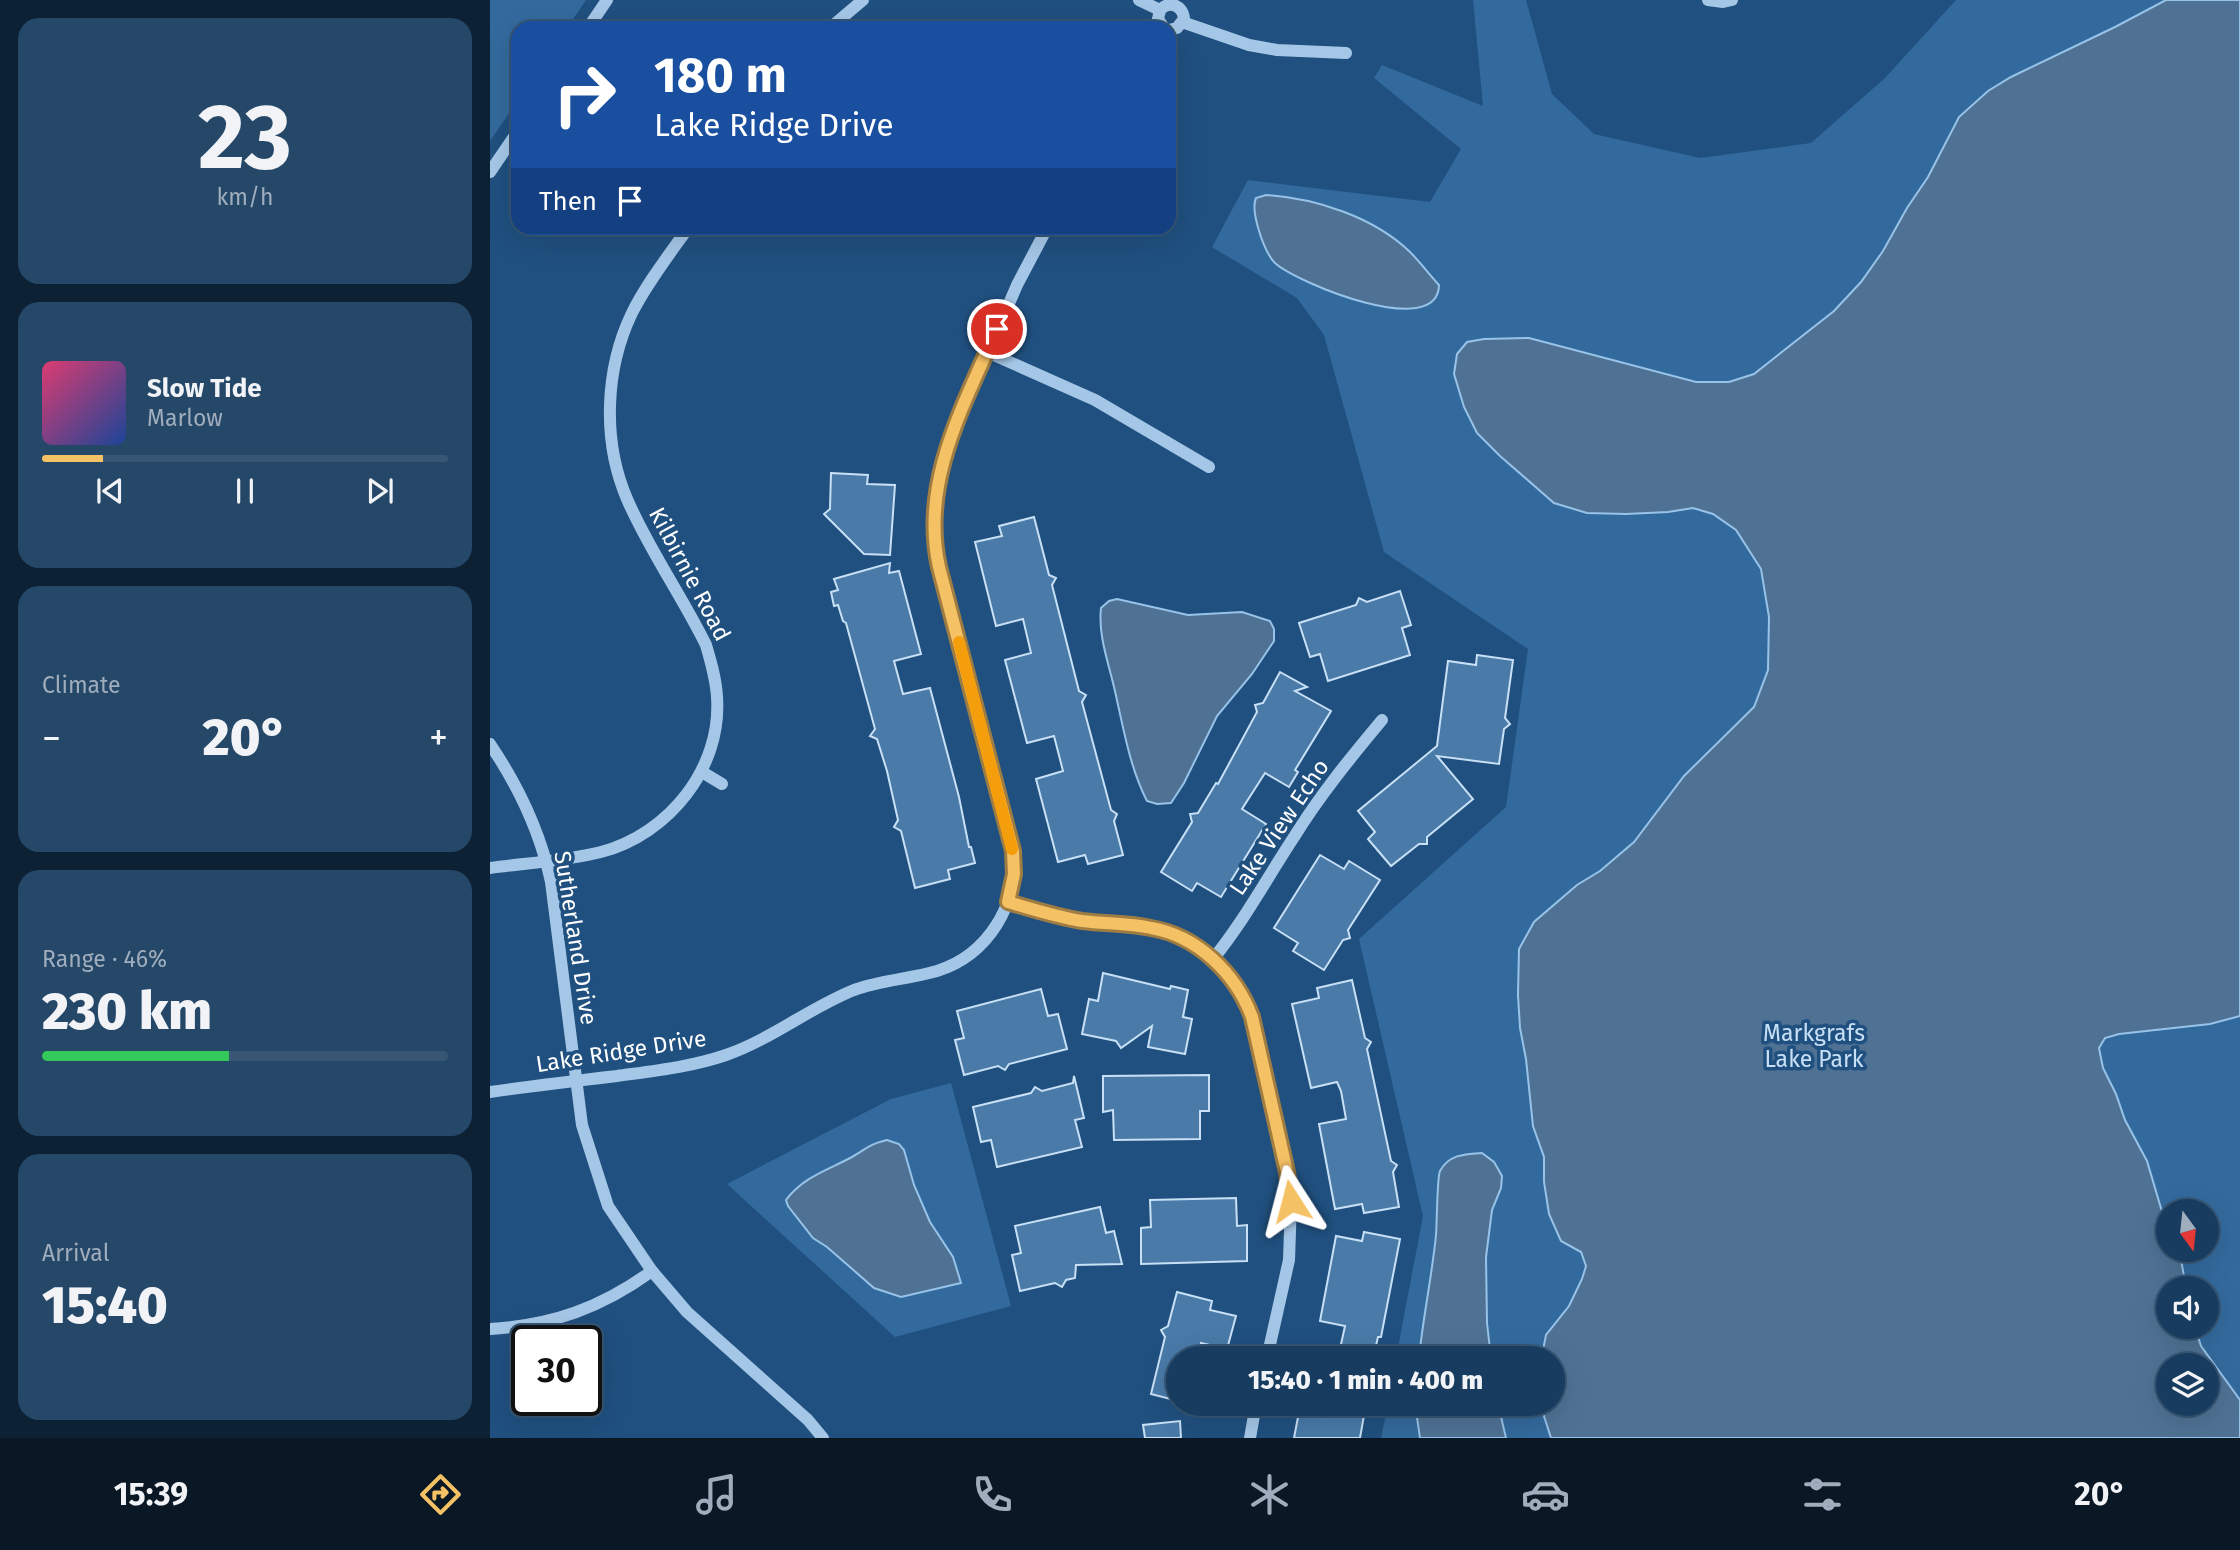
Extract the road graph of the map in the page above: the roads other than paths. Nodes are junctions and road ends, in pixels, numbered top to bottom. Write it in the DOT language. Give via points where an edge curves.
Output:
graph roads {
  1 [pos="607,0"];
  2 [pos="863,0"];
  3 [pos="1139,0"];
  4 [pos="1708,0"];
  5 [pos="1732,0"];
  6 [pos="1177,3"];
  7 [pos="1160,10"];
  8 [pos="593,21"];
  9 [pos="838,21"];
  10 [pos="1159,21"];
  11 [pos="1182,23"];
  12 [pos="1176,28"];
  13 [pos="1346,53"];
  14 [pos="511,141"];
  15 [pos="490,172"];
  16 [pos="683,235"];
  17 [pos="1043,235"];
  18 [pos="987,352"];
  19 [pos="1209,467"];
  20 [pos="1382,720"];
  21 [pos="490,744"];
  22 [pos="702,772"];
  23 [pos="722,784"];
  24 [pos="546,861"];
  25 [pos="490,868"];
  26 [pos="1008,902"];
  27 [pos="1213,959"];
  28 [pos="576,1081"];
  29 [pos="490,1092"];
  30 [pos="652,1271"];
  31 [pos="490,1329"];
  32 [pos="1270,1346"];
  33 [pos="1254,1416"];
  34 [pos="823,1438"];
  35 [pos="1250,1438"];
  1 -- 8 [label="street"];
  2 -- 9 [label="street"];
  3 -- 7 [label="street"];
  4 -- 5 [label="street"];
  6 -- 7 [label="street"];
  6 -- 11 [label="street"];
  7 -- 10 [label="street"];
  11 -- 12 [label="street"];
  11 -- 13 [label="street" via="1277,50"];
  14 -- 15 [label="street"];
  16 -- 22 [label="street, Kilbirnie Road" via="622,335 610,395 611,433 627,498 698,628 714,671 718,699 715,732"];
  17 -- 18 [label="street, Lake Ridge Drive"];
  18 -- 19 [label="street" via="1095,400"];
  18 -- 26 [label="street, Lake Ridge Drive" via="942,463 933,525 939,567 1013,851"];
  20 -- 27 [label="street, Lake View Echo" via="1310,813"];
  21 -- 24 [label="street, Sutherland Drive" via="531,815"];
  22 -- 23 [label="street"];
  22 -- 24 [label="street, Kilbirnie Road" via="666,817 623,845"];
  24 -- 25 [label="street, Kilbirnie Road"];
  24 -- 28 [label="street, Sutherland Drive"];
  26 -- 27 [label="street" via="1079,920 1154,928 1191,943"];
  26 -- 28 [label="street, Lake Ridge Drive" via="981,945 945,968 857,989 770,1037 724,1056"];
  27 -- 32 [label="street" via="1237,987 1252,1017 1291,1193 1289,1260"];
  28 -- 29 [label="street, Lake Ridge Drive"];
  28 -- 30 [label="street, Sutherland Drive" via="582,1125 608,1206"];
  30 -- 31 [label="street" via="628,1289 565,1318"];
  30 -- 34 [label="street, Sutherland Drive" via="687,1312"];
  33 -- 35 [label="street"];
}
